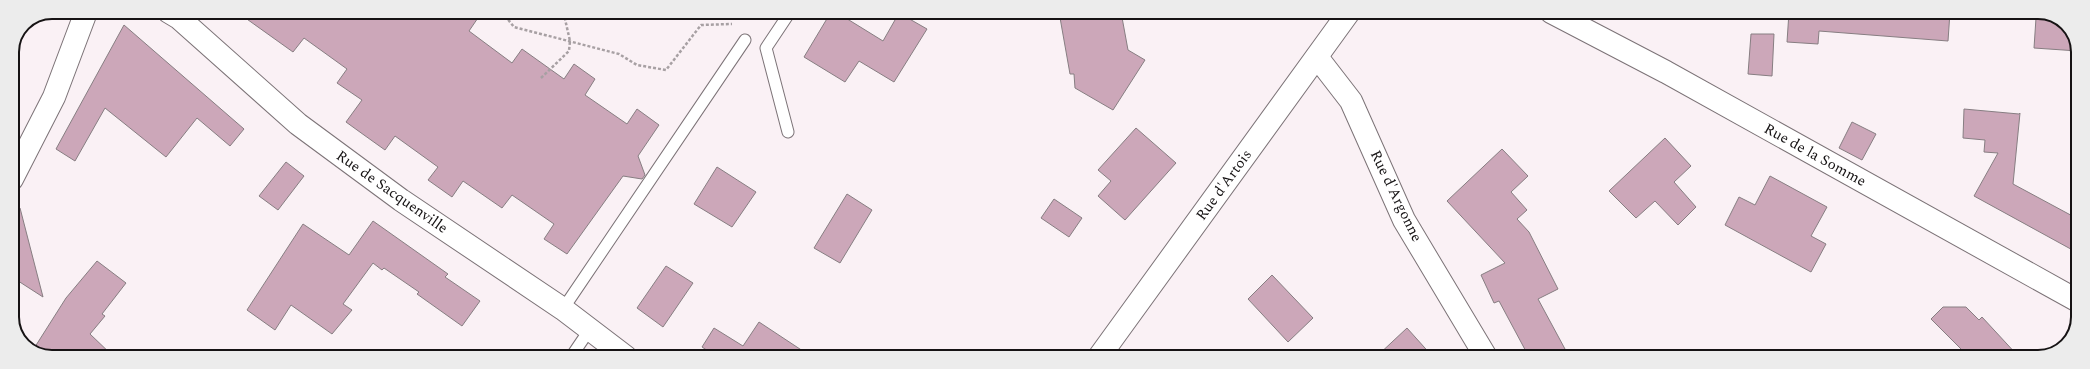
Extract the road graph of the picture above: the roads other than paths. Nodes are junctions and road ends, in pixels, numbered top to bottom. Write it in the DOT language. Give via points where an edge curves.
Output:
graph roads {
  1 [pos="83,19"];
  2 [pos="181,19"];
  3 [pos="785,19"];
  4 [pos="1345,19"];
  5 [pos="1564,19"];
  6 [pos="745,40"];
  7 [pos="1317,57"];
  8 [pos="788,132"];
  9 [pos="19,165"];
  10 [pos="2071,297"];
  11 [pos="563,309"];
  12 [pos="590,329"];
  13 [pos="576,350"];
  14 [pos="617,350"];
  15 [pos="1104,350"];
  16 [pos="1482,350"];
  1 -- 9 [label="street" via="54,97"];
  2 -- 11 [label="street, Rue de Sacquenville" via="298,124 401,200"];
  3 -- 8 [label="lane" via="766,48"];
  4 -- 7 [label="street, Rue d'Artois"];
  5 -- 10 [label="street, Rue de la Somme" via="1666,72"];
  6 -- 11 [label="lane"];
  7 -- 15 [label="street, Rue d'Artois"];
  7 -- 16 [label="street, Rue d'Argonne" via="1351,101 1404,220"];
  11 -- 12 [label="street, Rue de Sacquenville"];
  12 -- 13 [label="lane"];
  12 -- 14 [label="street, Rue de Sacquenville"];
}
